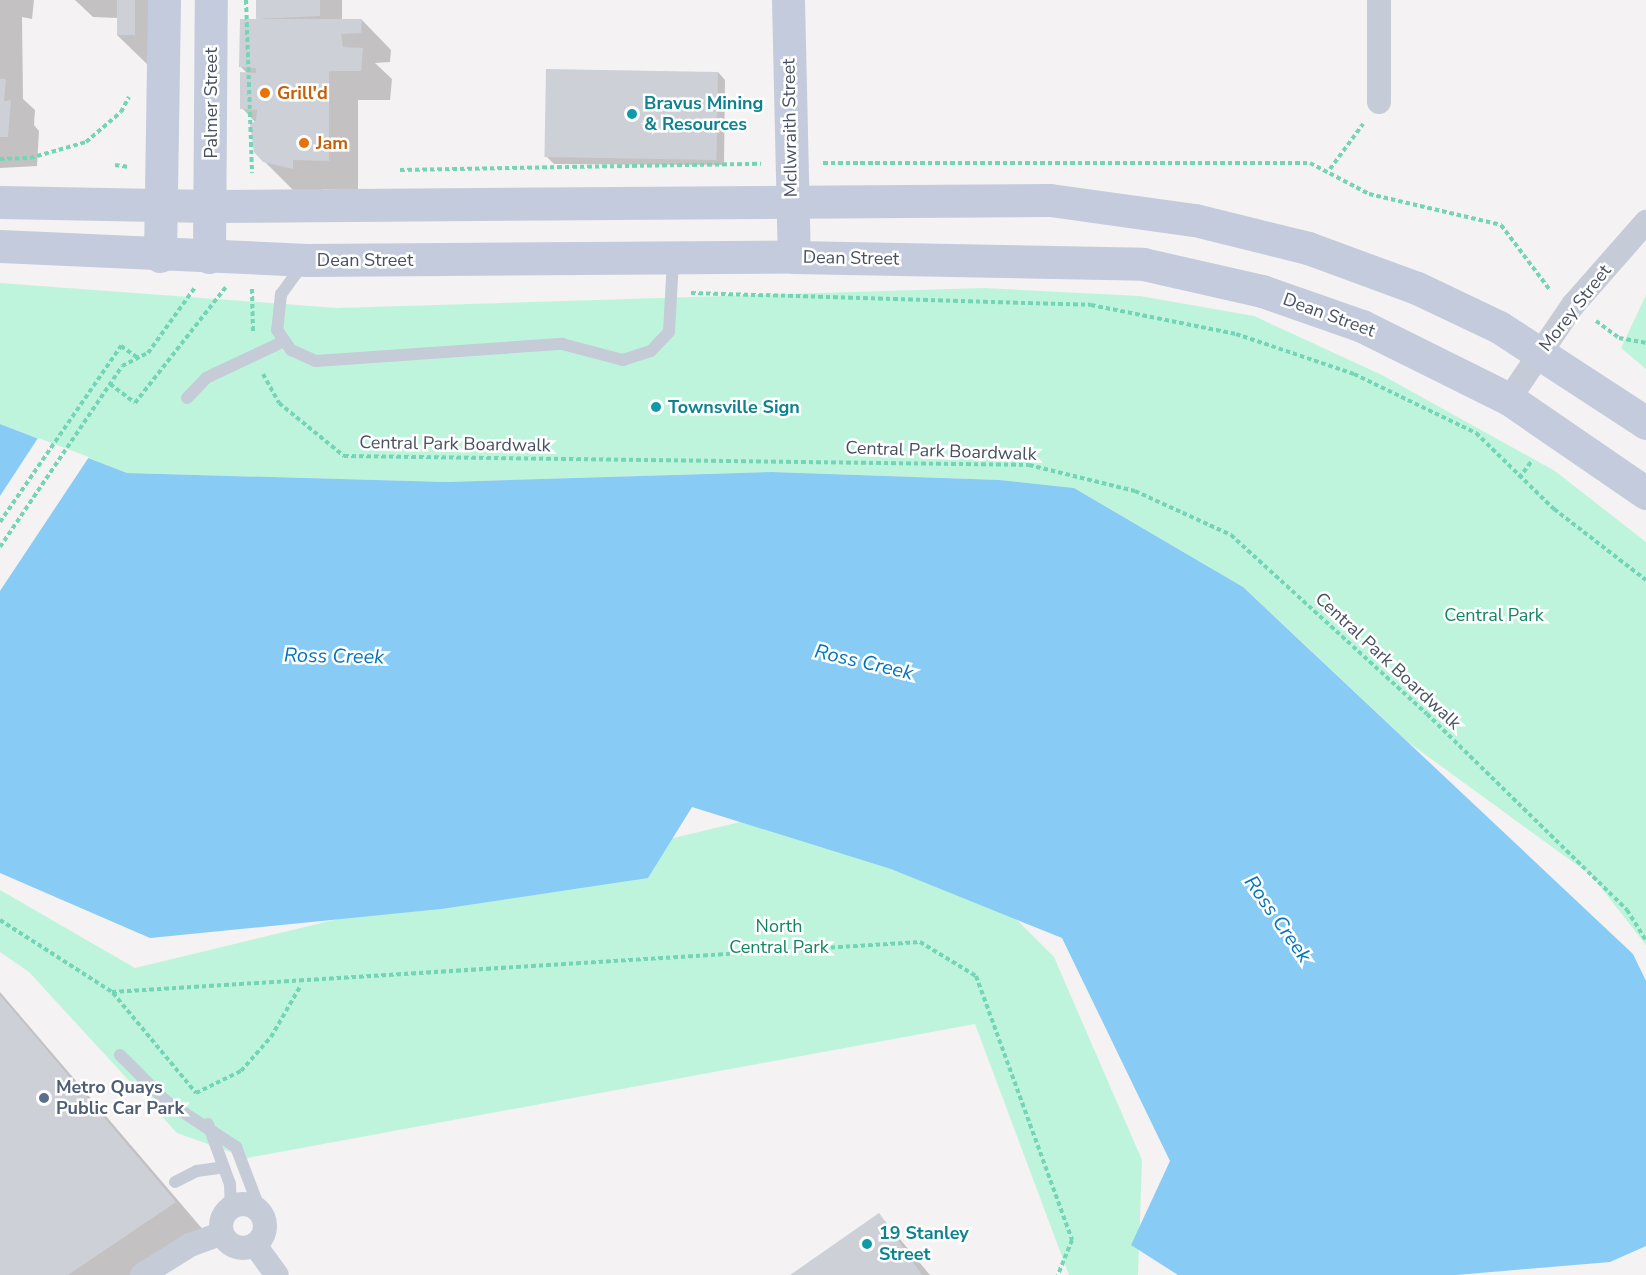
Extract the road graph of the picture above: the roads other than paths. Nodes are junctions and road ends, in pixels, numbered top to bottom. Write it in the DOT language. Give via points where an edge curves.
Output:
graph roads {
  1 [pos="164,0"];
  2 [pos="211,0"];
  3 [pos="788,0"];
  4 [pos="1379,0"];
  5 [pos="1379,102"];
  6 [pos="0,202"];
  7 [pos="792,202"];
  8 [pos="161,206"];
  9 [pos="210,206"];
  10 [pos="1646,222"];
  11 [pos="0,246"];
  12 [pos="160,256"];
  13 [pos="794,257"];
  14 [pos="673,259"];
  15 [pos="307,260"];
  16 [pos="202,271"];
  17 [pos="282,342"];
  18 [pos="1541,350"];
  19 [pos="187,398"];
  20 [pos="1509,399"];
  21 [pos="1646,423"];
  22 [pos="1646,493"];
  23 [pos="120,1055"];
  24 [pos="207,1123"];
  25 [pos="224,1167"];
  26 [pos="175,1182"];
  27 [pos="231,1208"];
  28 [pos="262,1215"];
  29 [pos="221,1234"];
  30 [pos="255,1245"];
  31 [pos="142,1275"];
  32 [pos="277,1275"];
  1 -- 8 [label="main road"];
  2 -- 9 [label="main road, Palmer Street"];
  3 -- 7 [label="main road, McIlwraith Street"];
  4 -- 5 [label="street"];
  6 -- 8 [label="main road"];
  7 -- 9 [label="main road"];
  7 -- 13 [label="main road, McIlwraith Street"];
  7 -- 18 [label="main road" via="1050,200 1195,220 1308,248 1416,288"];
  8 -- 9 [label="main road"];
  8 -- 12 [label="main road"];
  9 -- 16 [label="main road, Palmer Street"];
  10 -- 18 [label="street, Morey Street"];
  11 -- 12 [label="main road, Dean Street"];
  12 -- 16 [label="main road, Dean Street"];
  13 -- 14 [label="main road, Dean Street"];
  13 -- 20 [label="main road, Dean Street" via="1143,264 1262,291 1362,326"];
  14 -- 15 [label="main road, Dean Street"];
  14 -- 17 [label="lane" via="669,332 651,351 631,359 562,344 326,363"];
  15 -- 16 [label="main road, Dean Street"];
  15 -- 17 [label="lane" via="281,294 276,319"];
  17 -- 19 [label="lane" via="206,378"];
  18 -- 20 [label="street, Morey Street"];
  18 -- 21 [label="main road"];
  20 -- 22 [label="main road, Dean Street"];
  23 -- 24 [label="lane" via="166,1101"];
  24 -- 25 [label="lane"];
  24 -- 28 [label="lane" via="236,1147"];
  25 -- 26 [label="lane" via="197,1171"];
  25 -- 27 [label="lane"];
  27 -- 28 [label="street" via="252,1205"];
  27 -- 29 [label="street" via="221,1221"];
  28 -- 30 [label="street" via="264,1235"];
  29 -- 30 [label="street" via="238,1248"];
  29 -- 31 [label="street" via="190,1245"];
  30 -- 32 [label="street"];
}
